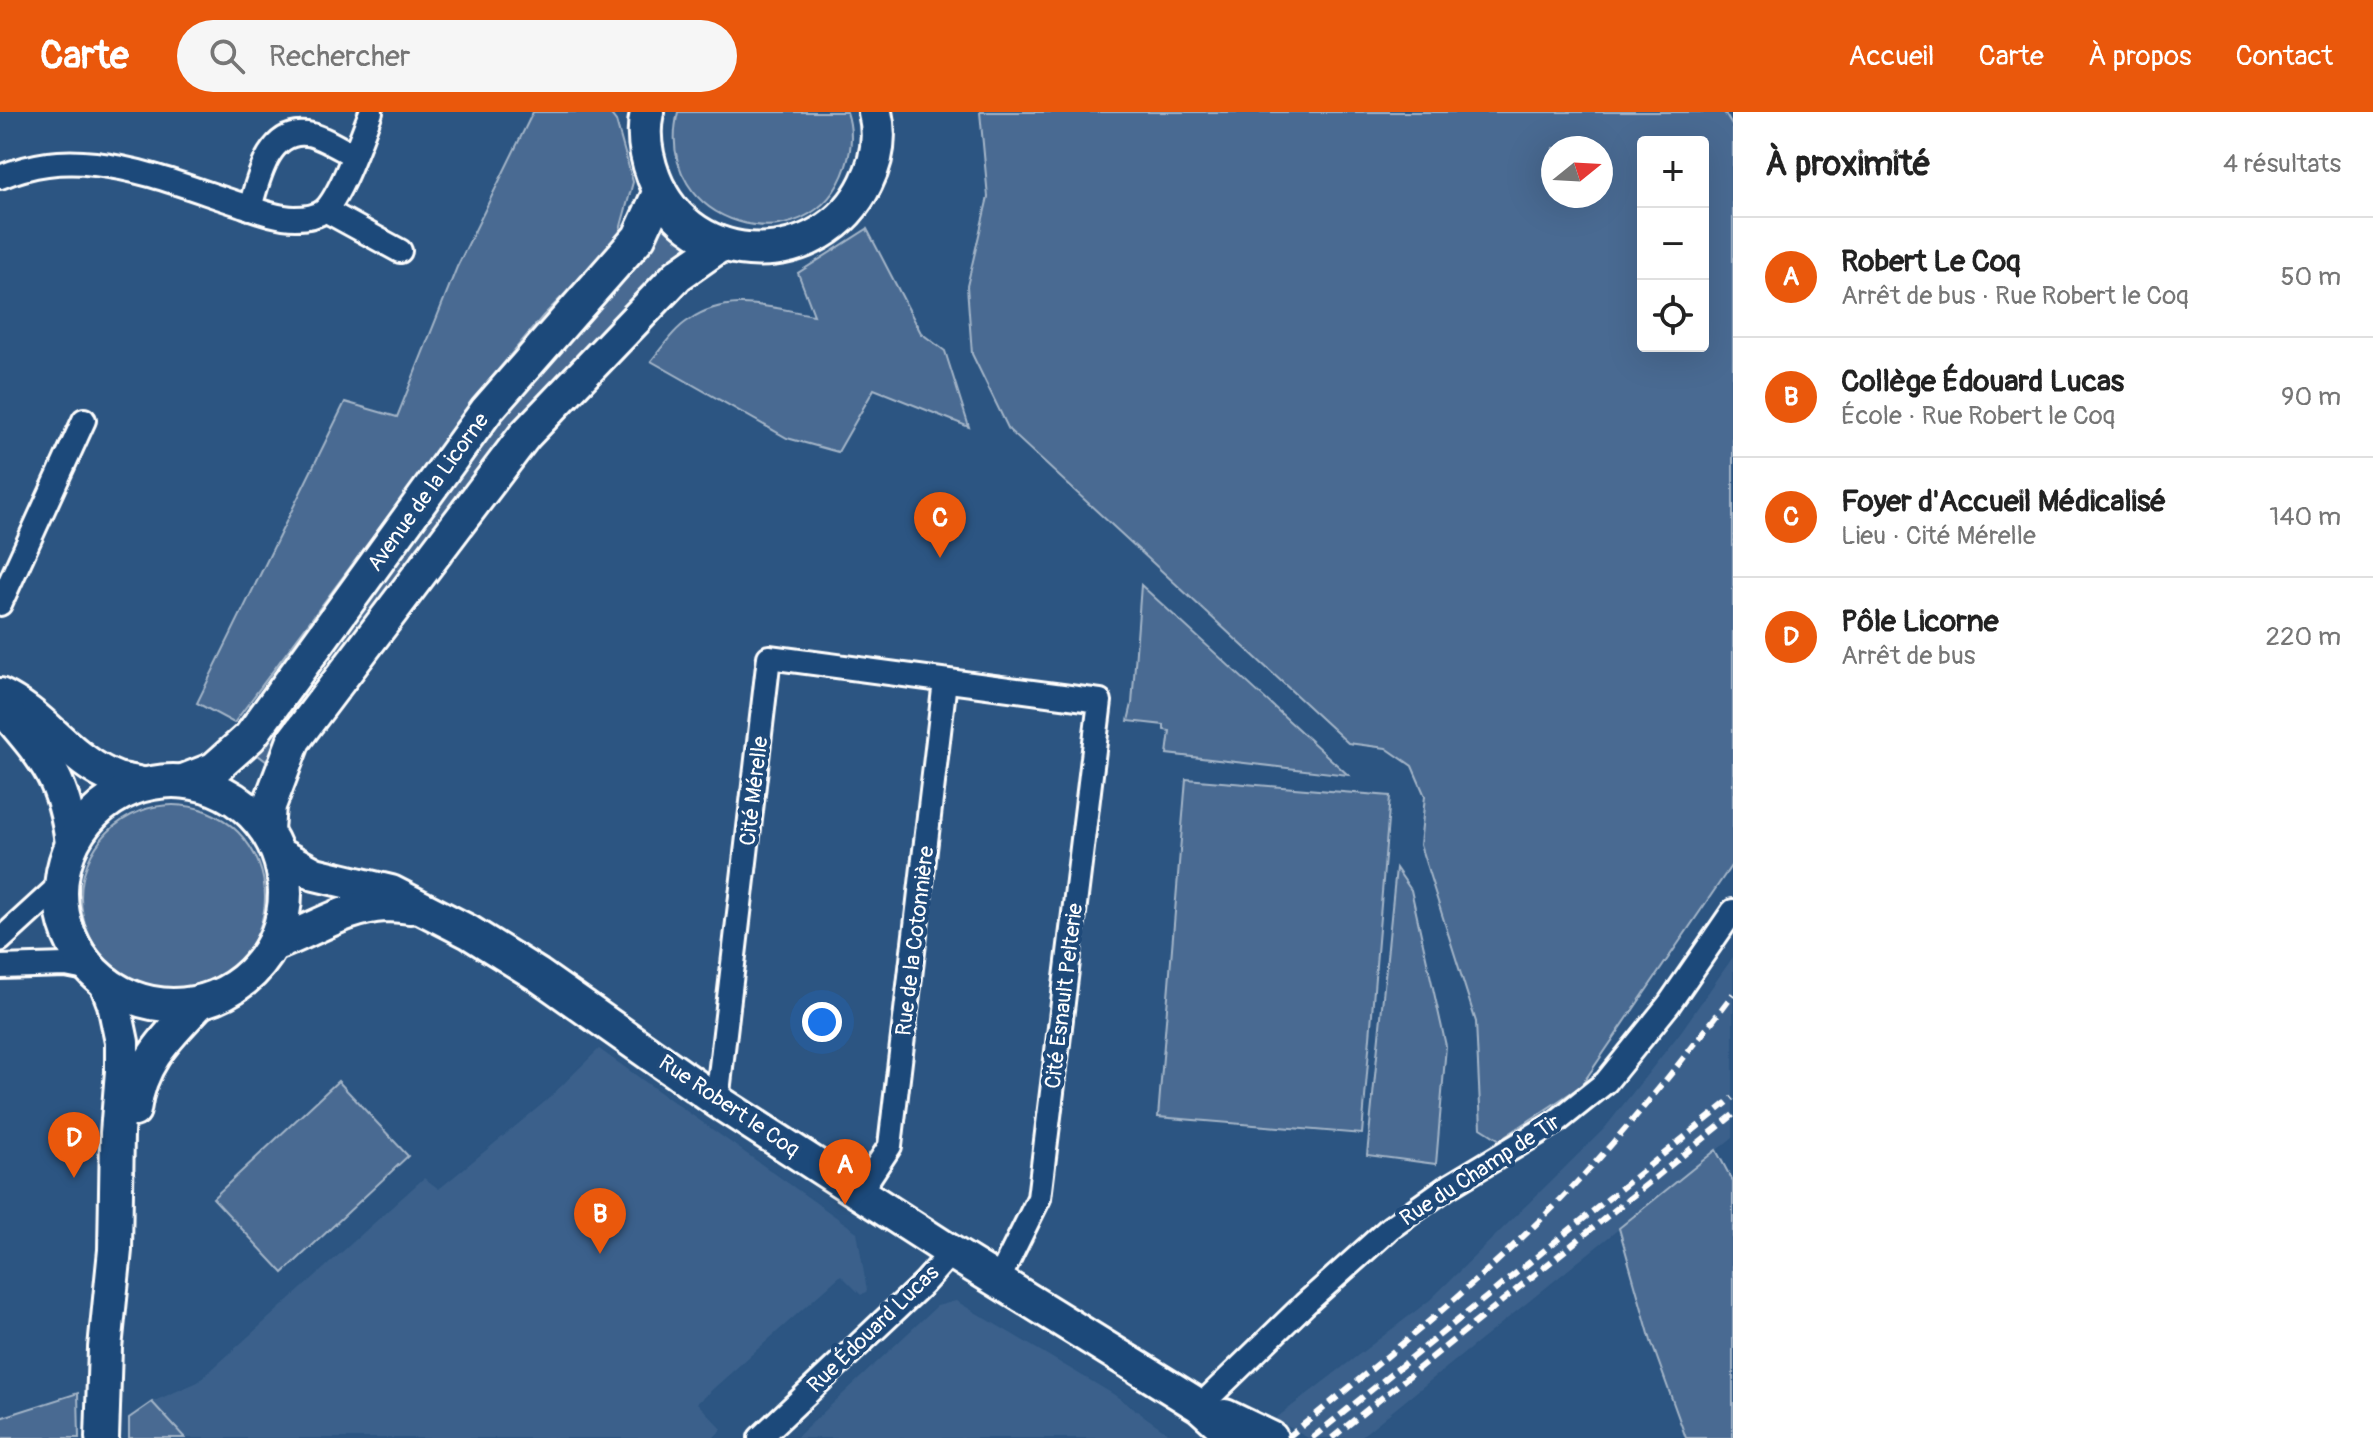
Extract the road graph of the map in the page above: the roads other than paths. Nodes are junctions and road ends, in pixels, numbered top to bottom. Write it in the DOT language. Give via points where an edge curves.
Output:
graph roads {
  1 [pos="371,112"];
  2 [pos="647,112"];
  3 [pos="875,112"];
  4 [pos="353,155"];
  5 [pos="0,177"];
  6 [pos="660,191"];
  7 [pos="250,208"];
  8 [pos="325,210"];
  9 [pos="722,244"];
  10 [pos="400,251"];
  11 [pos="84,420"];
  12 [pos="0,604"];
  13 [pos="945,681"];
  14 [pos="0,695"];
  15 [pos="0,707"];
  16 [pos="186,780"];
  17 [pos="142,784"];
  18 [pos="273,842"];
  19 [pos="72,843"];
  20 [pos="60,885"];
  21 [pos="421,908"];
  22 [pos="1733,911"];
  23 [pos="0,940"];
  24 [pos="273,945"];
  25 [pos="0,967"];
  26 [pos="98,977"];
  27 [pos="199,1003"];
  28 [pos="717,1101"];
  29 [pos="859,1193"];
  30 [pos="117,1210"];
  31 [pos="948,1250"];
  32 [pos="998,1281"];
  33 [pos="1200,1406"];
  34 [pos="102,1438"];
  35 [pos="760,1438"];
  36 [pos="1240,1438"];
  37 [pos="1271,1438"];
  1 -- 4 [label="street"];
  2 -- 6 [label="main road" via="647,158"];
  3 -- 9 [label="main road" via="879,129 874,167 857,201 831,228 797,245 759,251"];
  4 -- 7 [label="street" via="308,134 290,135 274,147 261,169"];
  4 -- 8 [label="street"];
  5 -- 7 [label="street" via="52,161 96,164"];
  6 -- 9 [label="main road" via="676,214"];
  6 -- 16 [label="main road, Avenue de la Licorne" via="639,237 487,410 250,737 214,769"];
  7 -- 8 [label="street" via="294,218"];
  8 -- 10 [label="street"];
  9 -- 18 [label="main road, Avenue de la Licorne" via="678,275 525,435 294,740 269,806"];
  11 -- 12 [label="street"];
  13 -- 28 [label="street, Cité Mérelle" via="769,657"];
  13 -- 29 [label="street, Rue de la Cotonnière" via="890,1146"];
  13 -- 32 [label="street, Cité Esnault Pelterie" via="1100,701 1039,1198"];
  14 -- 17 [label="main road" via="20,704 77,756 117,779"];
  15 -- 19 [label="main road" via="56,777"];
  16 -- 17 [label="main road"];
  16 -- 18 [label="main road" via="217,789 245,806"];
  17 -- 19 [label="main road" via="101,806"];
  18 -- 21 [label="main road, Rue Robert le Coq" via="315,874 391,892"];
  18 -- 24 [label="main road" via="286,885 284,916"];
  19 -- 20 [label="main road"];
  20 -- 23 [label="street"];
  20 -- 26 [label="main road" via="67,931"];
  21 -- 24 [label="main road, Rue Robert le Coq" via="363,909"];
  21 -- 28 [label="main road, Rue Robert le Coq" via="538,975"];
  22 -- 33 [label="street, Rue du Champ de Tir" via="1669,1004 1606,1082 1556,1122 1390,1228"];
  24 -- 27 [label="main road" via="242,982"];
  25 -- 26 [label="street" via="66,965"];
  26 -- 27 [label="main road" via="127,996 150,1003"];
  26 -- 30 [label="main road" via="114,1004 122,1042"];
  27 -- 30 [label="main road" via="145,1069 136,1093"];
  28 -- 29 [label="main road, Rue Robert le Coq"];
  29 -- 31 [label="main road, Rue Robert le Coq"];
  30 -- 34 [label="main road"];
  31 -- 32 [label="main road, Rue Robert le Coq"];
  31 -- 35 [label="street, Rue Édouard Lucas" via="924,1283"];
  32 -- 33 [label="main road, Rue Robert le Coq"];
  33 -- 36 [label="main road"];
  33 -- 37 [label="main road"];
}
